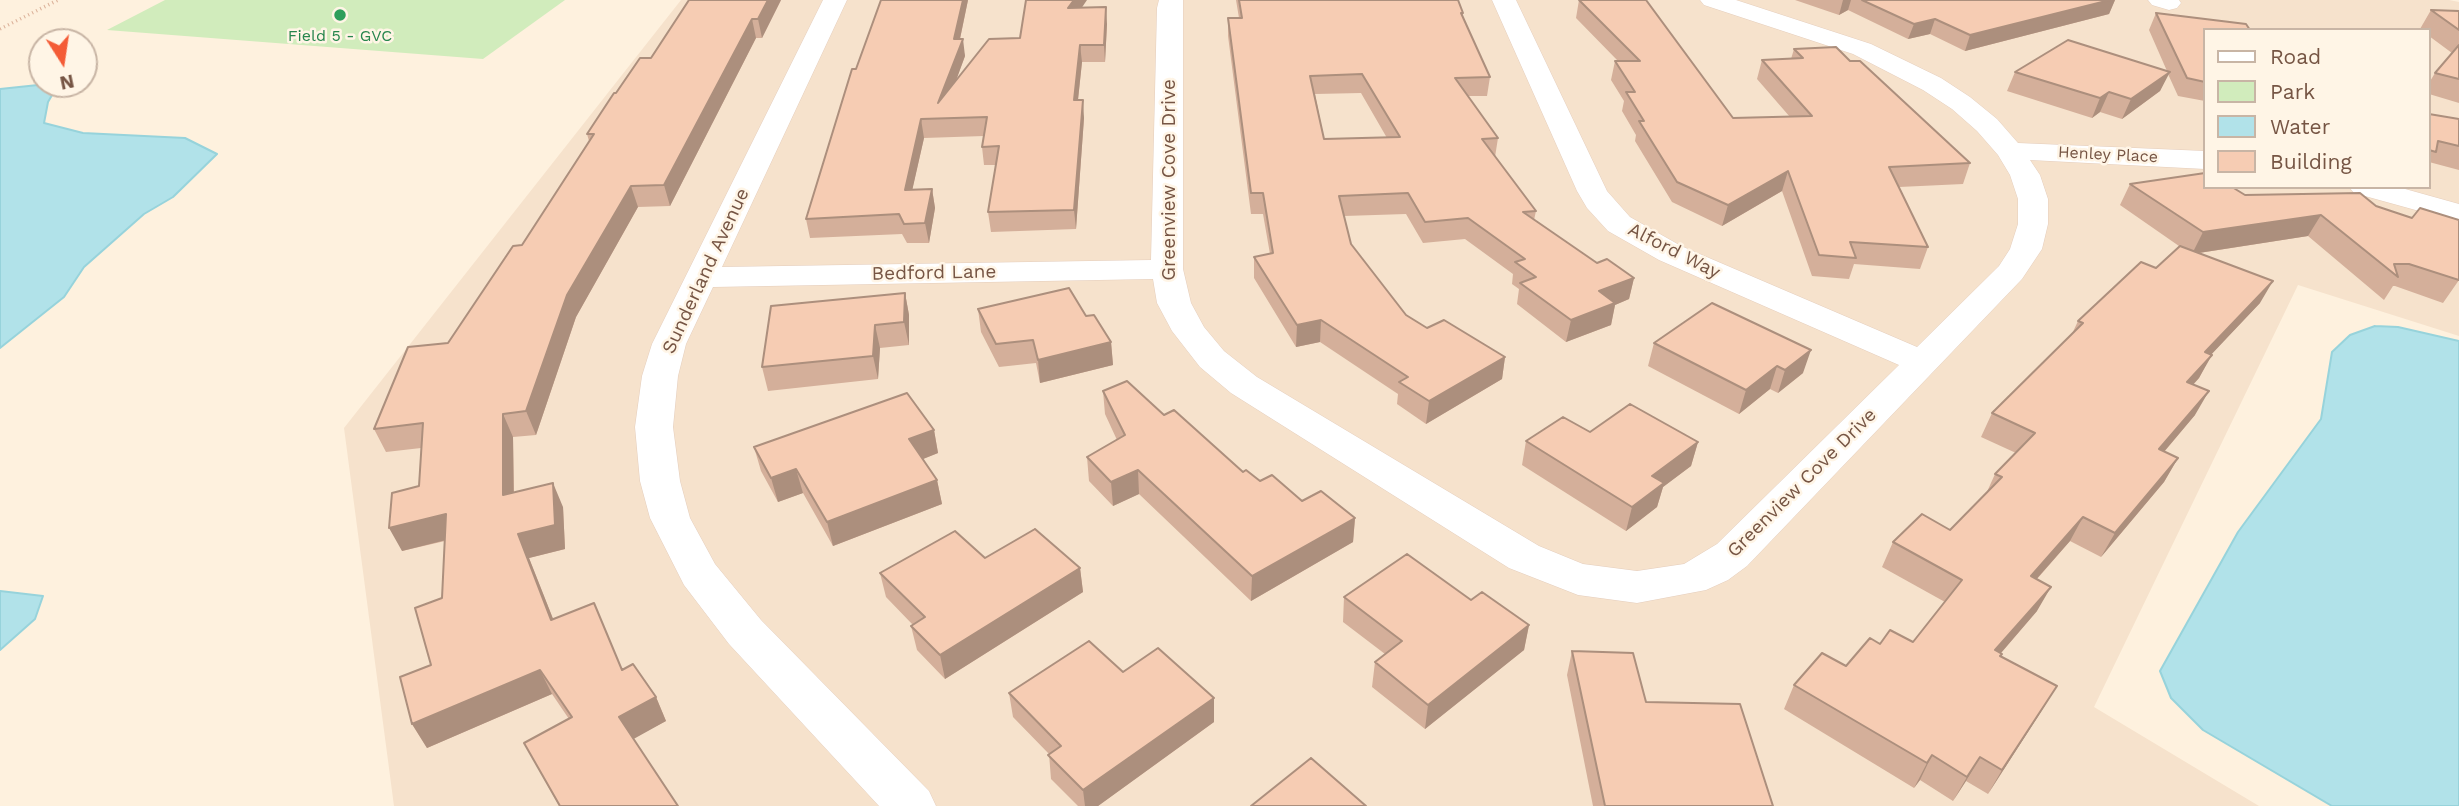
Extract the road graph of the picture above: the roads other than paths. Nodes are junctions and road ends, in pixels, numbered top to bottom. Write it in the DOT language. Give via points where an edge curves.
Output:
graph roads {
  1 [pos="835,0"];
  2 [pos="1171,0"];
  3 [pos="1504,0"];
  4 [pos="1712,0"];
  5 [pos="2010,150"];
  6 [pos="2204,160"];
  7 [pos="2371,189"];
  8 [pos="2459,213"];
  9 [pos="1167,269"];
  10 [pos="700,277"];
  11 [pos="1922,362"];
  12 [pos="911,806"];
  1 -- 10 [label="street, Sunderland Avenue"];
  2 -- 9 [label="street, Greenview Cove Drive"];
  3 -- 11 [label="street, Alford Way" via="1592,191 1619,223 1670,253"];
  4 -- 5 [label="street, Greenview Cove Drive" via="1824,35 1898,65 1961,103"];
  5 -- 6 [label="street, Henley Place"];
  5 -- 11 [label="street, Greenview Cove Drive" via="2033,199 2034,224 2026,248 2011,272"];
  7 -- 8 [label="street"];
  9 -- 10 [label="street, Bedford Lane"];
  9 -- 11 [label="street, Greenview Cove Drive" via="1174,303 1189,331 1212,359 1244,385 1524,557 1550,570 1608,586 1665,585 1713,569"];
  10 -- 12 [label="street, Sunderland Avenue" via="669,344 660,376 654,427 670,518 699,573 745,632"];
}
